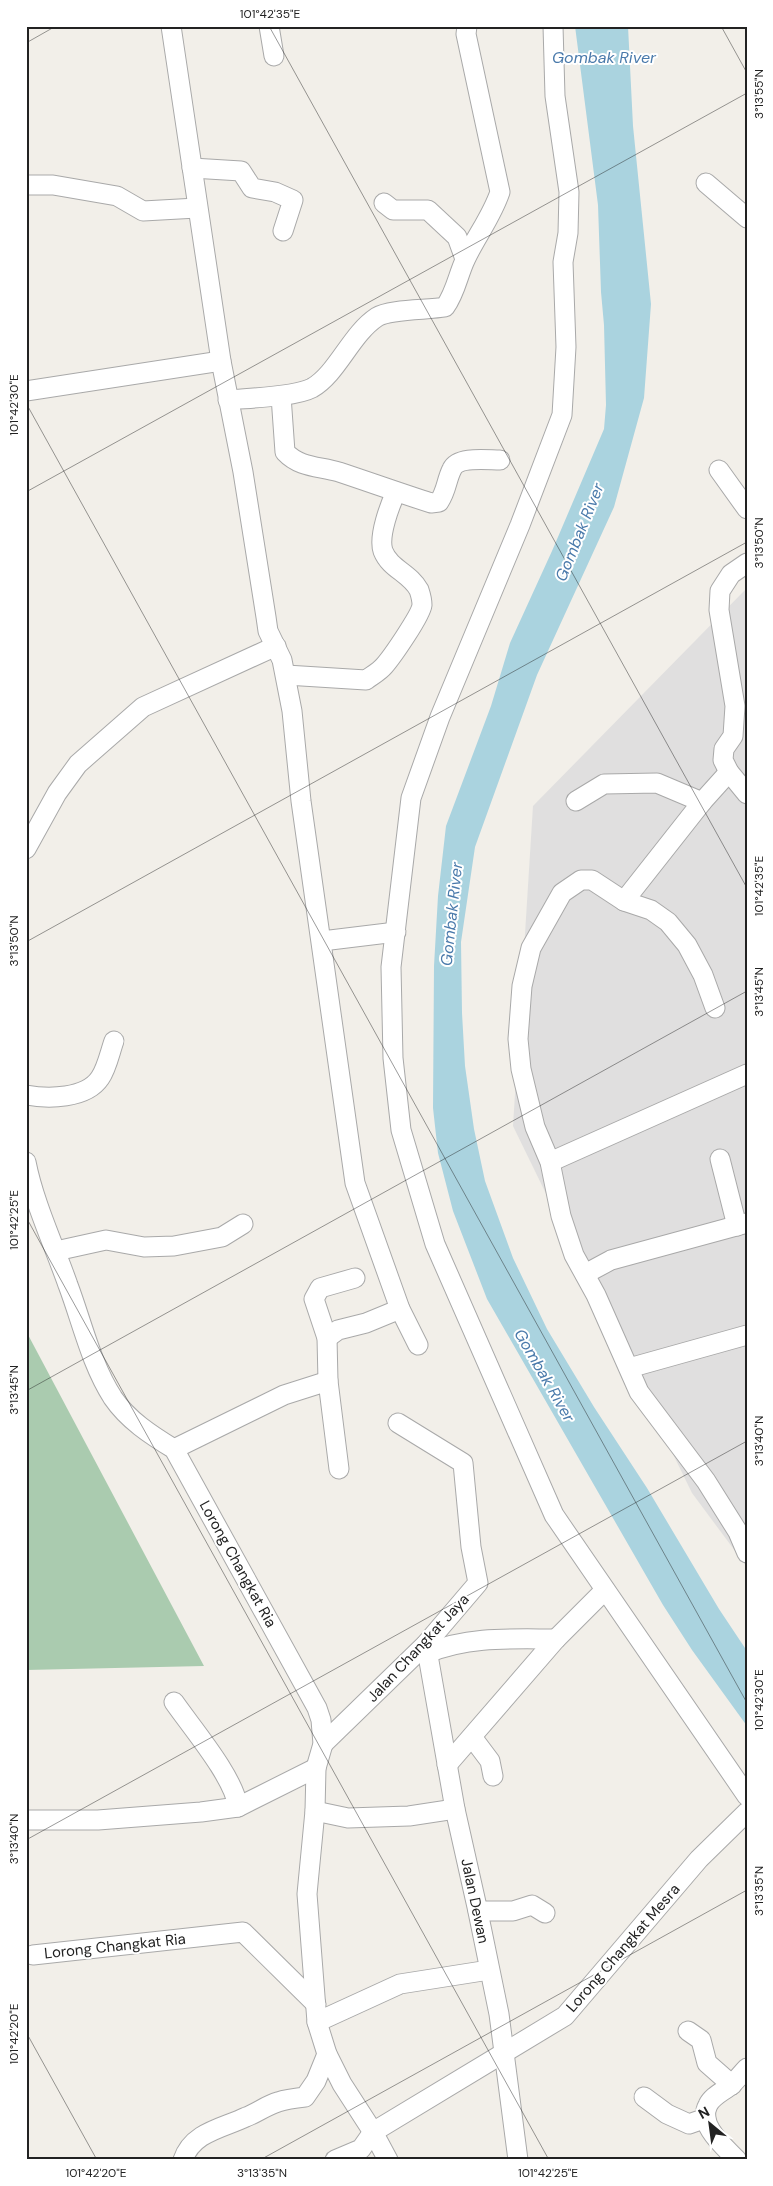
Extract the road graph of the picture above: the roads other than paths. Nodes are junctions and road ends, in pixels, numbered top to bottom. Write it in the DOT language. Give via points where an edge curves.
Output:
graph roads {
  1 [pos="171,26"];
  2 [pos="269,26"];
  3 [pos="467,26"];
  4 [pos="552,26"];
  5 [pos="274,56"];
  6 [pos="192,168"];
  7 [pos="706,183"];
  8 [pos="26,185"];
  9 [pos="384,203"];
  10 [pos="197,208"];
  11 [pos="747,218"];
  12 [pos="283,231"];
  13 [pos="465,259"];
  14 [pos="221,361"];
  15 [pos="26,391"];
  16 [pos="281,396"];
  17 [pos="228,400"];
  18 [pos="500,460"];
  19 [pos="719,470"];
  20 [pos="396,492"];
  21 [pos="747,509"];
  22 [pos="747,563"];
  23 [pos="276,646"];
  24 [pos="286,675"];
  25 [pos="740,731"];
  26 [pos="729,772"];
  27 [pos="747,794"];
  28 [pos="576,801"];
  29 [pos="702,802"];
  30 [pos="26,849"];
  31 [pos="624,902"];
  32 [pos="396,932"];
  33 [pos="322,941"];
  34 [pos="715,1008"];
  35 [pos="114,1041"];
  36 [pos="747,1074"];
  37 [pos="26,1095"];
  38 [pos="720,1159"];
  39 [pos="26,1162"];
  40 [pos="550,1162"];
  41 [pos="243,1224"];
  42 [pos="742,1225"];
  43 [pos="56,1251"];
  44 [pos="584,1274"];
  45 [pos="355,1278"];
  46 [pos="400,1309"];
  47 [pos="747,1335"];
  48 [pos="327,1338"];
  49 [pos="418,1345"];
  50 [pos="629,1368"];
  51 [pos="328,1381"];
  52 [pos="398,1424"];
  53 [pos="174,1449"];
  54 [pos="339,1468"];
  55 [pos="747,1554"];
  56 [pos="606,1590"];
  57 [pos="556,1639"];
  58 [pos="427,1648"];
  59 [pos="174,1702"];
  60 [pos="472,1737"];
  61 [pos="323,1744"];
  62 [pos="447,1765"];
  63 [pos="316,1768"];
  64 [pos="493,1776"];
  65 [pos="747,1796"];
  66 [pos="238,1807"];
  67 [pos="455,1809"];
  68 [pos="315,1811"];
  69 [pos="747,1812"];
  70 [pos="26,1820"];
  71 [pos="478,1911"];
  72 [pos="545,1913"];
  73 [pos="33,1955"];
  74 [pos="489,1970"];
  75 [pos="317,2013"];
  76 [pos="688,2031"];
  77 [pos="328,2054"];
  78 [pos="505,2054"];
  79 [pos="747,2068"];
  80 [pos="732,2085"];
  81 [pos="644,2097"];
  82 [pos="706,2118"];
  83 [pos="373,2132"];
  84 [pos="183,2160"];
  85 [pos="335,2160"];
  86 [pos="388,2160"];
  87 [pos="518,2160"];
  88 [pos="737,2160"];
  1 -- 6 [label="street"];
  2 -- 5 [label="street"];
  3 -- 13 [label="street" via="466,34 500,192 494,210"];
  4 -- 32 [label="street" via="555,96 569,192 564,262 566,347 562,415 440,717 411,798"];
  6 -- 10 [label="street"];
  6 -- 12 [label="street" via="242,171 252,188 275,192 293,200"];
  7 -- 11 [label="street"];
  8 -- 10 [label="street" via="53,185 117,196 144,211"];
  9 -- 13 [label="street" via="394,210 428,210 457,237"];
  10 -- 14 [label="street"];
  13 -- 16 [label="street" via="454,295 445,307 378,316 354,338 312,388"];
  14 -- 15 [label="street"];
  14 -- 17 [label="street"];
  16 -- 17 [label="street"];
  16 -- 20 [label="street" via="285,452 292,460"];
  17 -- 23 [label="street" via="268,631"];
  18 -- 20 [label="street" via="456,464 439,502 430,504"];
  19 -- 21 [label="street"];
  20 -- 24 [label="street" via="384,529 382,549 390,564 409,577 419,590 422,604 418,616 384,667 366,680"];
  22 -- 25 [label="street" via="731,574 720,591 719,610"];
  23 -- 24 [label="street"];
  23 -- 30 [label="street" via="143,707 78,764 57,793"];
  24 -- 33 [label="street"];
  25 -- 26 [label="street" via="724,748 723,760"];
  26 -- 27 [label="street"];
  26 -- 29 [label="street"];
  28 -- 29 [label="street" via="604,784 657,783"];
  29 -- 31 [label="street"];
  31 -- 34 [label="street" via="651,910 668,922 687,945"];
  31 -- 40 [label="street" via="592,880 581,880 562,893 532,948 522,986 519,1046 535,1127"];
  32 -- 33 [label="street"];
  32 -- 56 [label="street" via="391,968 392,1040 401,1130 435,1244 554,1515"];
  33 -- 46 [label="street" via="355,1183"];
  35 -- 37 [label="street" via="101,1077 92,1087 66,1096"];
  36 -- 40 [label="street"];
  38 -- 42 [label="street"];
  39 -- 43 [label="street, Lorong Changkat Ria"];
  40 -- 44 [label="street" via="561,1216"];
  41 -- 43 [label="street" via="222,1237 174,1246 144,1247 106,1240"];
  42 -- 44 [label="street" via="610,1260"];
  43 -- 53 [label="street, Lorong Changkat Ria" via="101,1376 114,1399 143,1429"];
  44 -- 50 [label="street"];
  45 -- 48 [label="street" via="320,1288 314,1299"];
  46 -- 48 [label="street" via="338,1330"];
  46 -- 49 [label="street"];
  47 -- 50 [label="street"];
  48 -- 51 [label="street"];
  50 -- 55 [label="street" via="639,1392 706,1482 738,1532"];
  51 -- 53 [label="street" via="284,1395"];
  51 -- 54 [label="street"];
  52 -- 58 [label="street, Jalan Changkat Jaya" via="463,1463 478,1583"];
  53 -- 61 [label="street, Lorong Changkat Ria" via="317,1708"];
  56 -- 57 [label="street"];
  56 -- 65 [label="street"];
  57 -- 58 [label="street" via="491,1639"];
  57 -- 60 [label="street"];
  58 -- 61 [label="street, Jalan Changkat Jaya"];
  58 -- 62 [label="street, Jalan Dewan"];
  59 -- 66 [label="street" via="218,1765 237,1797"];
  60 -- 62 [label="street"];
  60 -- 64 [label="street" via="490,1761"];
  61 -- 63 [label="street, Lorong Changkat Ria"];
  62 -- 67 [label="street, Jalan Dewan"];
  63 -- 66 [label="street"];
  63 -- 68 [label="street, Lorong Changkat Ria"];
  66 -- 70 [label="street" via="98,1820"];
  67 -- 68 [label="street" via="409,1816 348,1818"];
  67 -- 71 [label="street, Jalan Dewan"];
  68 -- 75 [label="street, Lorong Changkat Ria" via="307,1894"];
  69 -- 78 [label="street, Lorong Changkat Mesra" via="699,1859 565,2016"];
  71 -- 72 [label="street" via="514,1911 532,1905"];
  71 -- 74 [label="street, Jalan Dewan"];
  73 -- 75 [label="street, Lorong Changkat Ria" via="243,1932"];
  74 -- 75 [label="street" via="400,1984"];
  74 -- 78 [label="street, Jalan Dewan"];
  75 -- 77 [label="street, Lorong Changkat Ria"];
  76 -- 80 [label="street" via="701,2040 707,2063"];
  77 -- 83 [label="street, Lorong Changkat Ria" via="342,2084"];
  77 -- 84 [label="street" via="305,2097 277,2102 215,2128 200,2138 186,2152"];
  78 -- 83 [label="street, Lorong Changkat Mesra"];
  78 -- 87 [label="street, Jalan Dewan"];
  79 -- 80 [label="street"];
  80 -- 82 [label="street" via="708,2105"];
  81 -- 82 [label="street" via="688,2124"];
  82 -- 88 [label="street" via="713,2135"];
  83 -- 85 [label="street, Lorong Changkat Mesra" via="361,2149"];
  83 -- 86 [label="street, Lorong Changkat Ria"];
}
